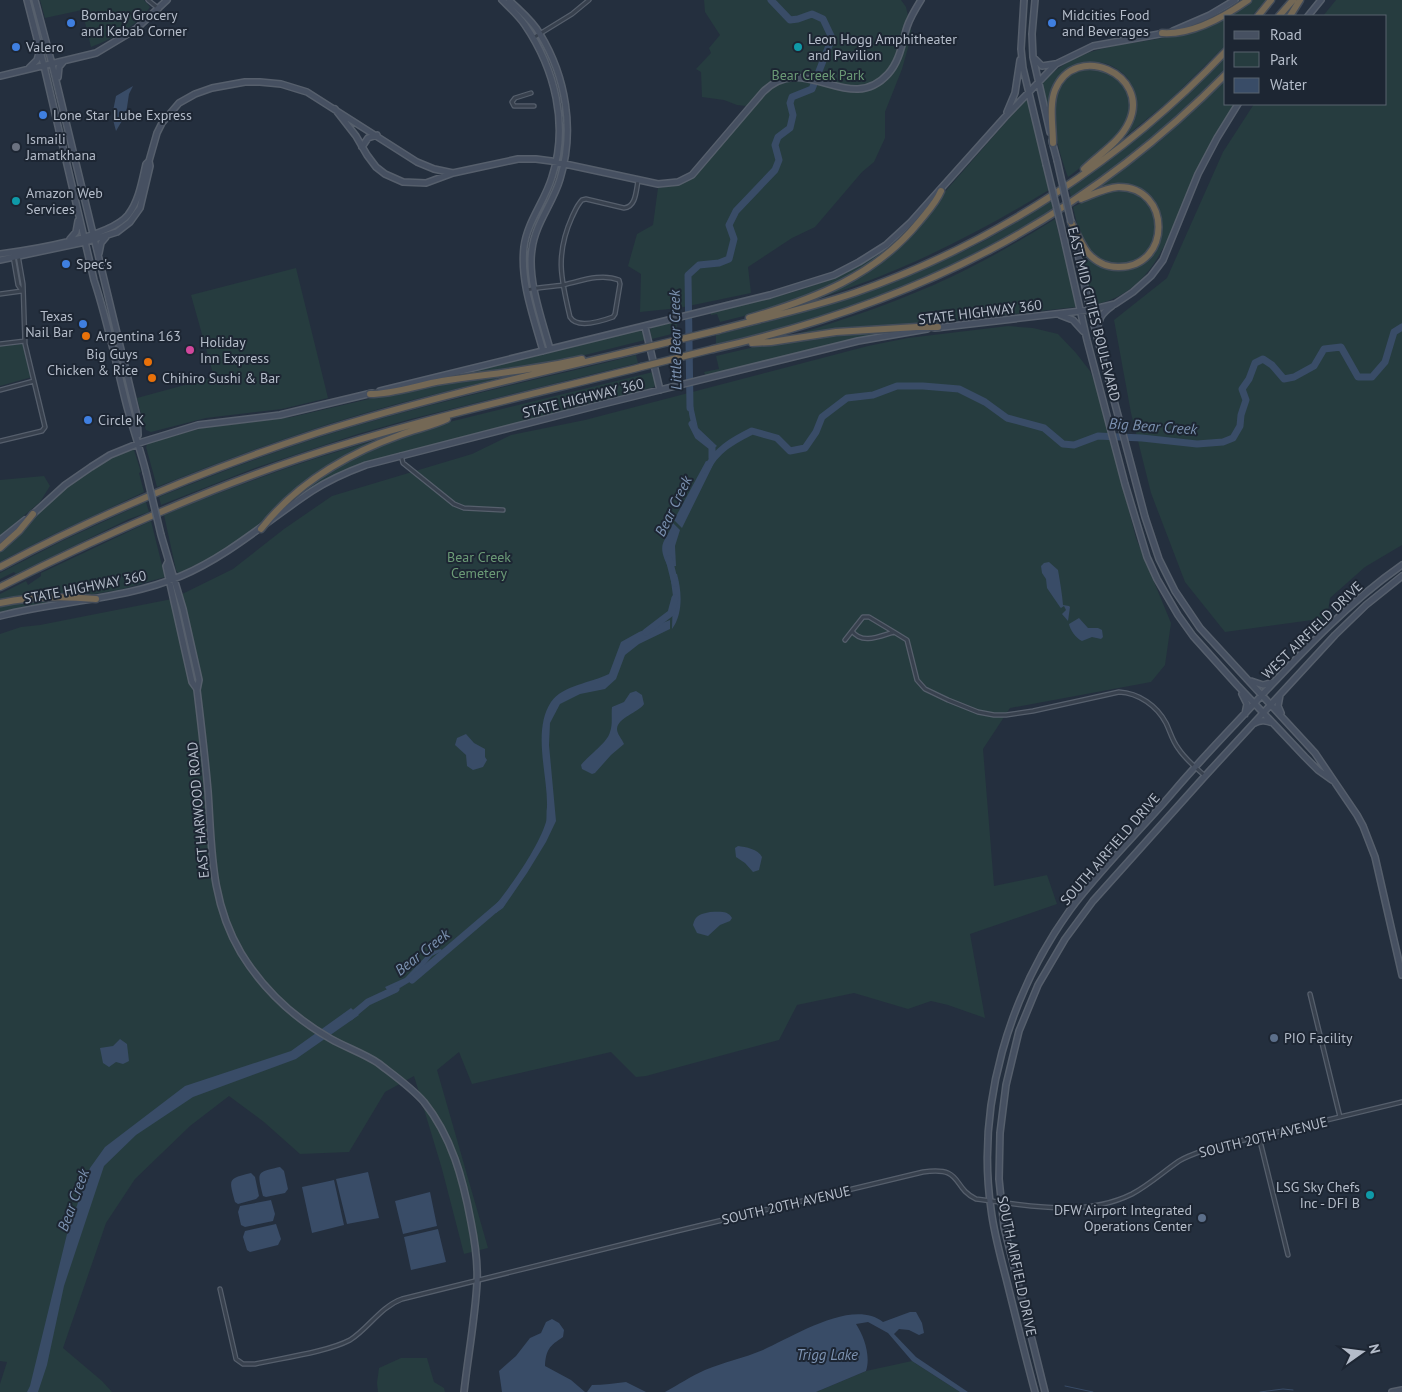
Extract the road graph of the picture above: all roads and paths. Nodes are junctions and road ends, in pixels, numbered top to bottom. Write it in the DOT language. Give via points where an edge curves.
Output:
graph roads {
  1 [pos="26,0"];
  2 [pos="35,0"];
  3 [pos="148,0"];
  4 [pos="167,0"];
  5 [pos="502,0"];
  6 [pos="509,0"];
  7 [pos="589,0"];
  8 [pos="921,0"];
  9 [pos="1024,0"];
  10 [pos="1035,0"];
  11 [pos="1235,0"];
  12 [pos="1248,0"];
  13 [pos="1272,0"];
  14 [pos="1293,0"];
  15 [pos="1300,0"];
  16 [pos="1321,0"];
  17 [pos="159,9"];
  18 [pos="1259,15"];
  19 [pos="1280,15"];
  20 [pos="1291,15"];
  21 [pos="1309,15"];
  22 [pos="540,33"];
  23 [pos="1162,33"];
  24 [pos="533,38"];
  25 [pos="1021,49"];
  26 [pos="40,50"];
  27 [pos="1224,53"];
  28 [pos="1033,57"];
  29 [pos="64,61"];
  30 [pos="52,64"];
  31 [pos="1056,64"];
  32 [pos="44,66"];
  33 [pos="27,70"];
  34 [pos="0,76"];
  35 [pos="1224,76"];
  36 [pos="1038,81"];
  37 [pos="57,83"];
  38 [pos="1029,91"];
  39 [pos="531,92"];
  40 [pos="1237,105"];
  41 [pos="534,106"];
  42 [pos="335,109"];
  43 [pos="1005,117"];
  44 [pos="66,122"];
  45 [pos="58,123"];
  46 [pos="377,135"];
  47 [pos="1053,143"];
  48 [pos="362,147"];
  49 [pos="149,161"];
  50 [pos="556,162"];
  51 [pos="564,164"];
  52 [pos="454,174"];
  53 [pos="638,181"];
  54 [pos="1071,182"];
  55 [pos="941,190"];
  56 [pos="543,200"];
  57 [pos="1070,203"];
  58 [pos="550,204"];
  59 [pos="76,206"];
  60 [pos="1071,222"];
  61 [pos="107,236"];
  62 [pos="93,237"];
  63 [pos="84,239"];
  64 [pos="67,241"];
  65 [pos="0,254"];
  66 [pos="15,255"];
  67 [pos="98,259"];
  68 [pos="0,260"];
  69 [pos="562,285"];
  70 [pos="535,288"];
  71 [pos="527,290"];
  72 [pos="22,291"];
  73 [pos="0,294"];
  74 [pos="1115,304"];
  75 [pos="1090,310"];
  76 [pos="1080,311"];
  77 [pos="1057,314"];
  78 [pos="734,326"];
  79 [pos="645,327"];
  80 [pos="938,327"];
  81 [pos="1088,340"];
  82 [pos="25,341"];
  83 [pos="741,343"];
  84 [pos="0,344"];
  85 [pos="120,345"];
  86 [pos="113,347"];
  87 [pos="550,349"];
  88 [pos="543,351"];
  89 [pos="1101,352"];
  90 [pos="617,354"];
  91 [pos="34,380"];
  92 [pos="0,390"];
  93 [pos="660,390"];
  94 [pos="370,394"];
  95 [pos="457,413"];
  96 [pos="0,442"];
  97 [pos="139,443"];
  98 [pos="401,455"];
  99 [pos="503,510"];
  100 [pos="33,514"];
  101 [pos="261,528"];
  102 [pos="0,540"];
  103 [pos="0,548"];
  104 [pos="1402,565"];
  105 [pos="0,567"];
  106 [pos="1402,576"];
  107 [pos="172,579"];
  108 [pos="0,588"];
  109 [pos="96,599"];
  110 [pos="0,603"];
  111 [pos="0,616"];
  112 [pos="852,631"];
  113 [pos="894,632"];
  114 [pos="845,640"];
  115 [pos="1246,679"];
  116 [pos="1274,682"];
  117 [pos="1237,685"];
  118 [pos="1282,691"];
  119 [pos="1263,695"];
  120 [pos="1255,703"];
  121 [pos="1270,703"];
  122 [pos="1263,712"];
  123 [pos="1244,715"];
  124 [pos="1283,718"];
  125 [pos="1274,723"];
  126 [pos="1251,726"];
  127 [pos="1195,767"];
  128 [pos="1204,776"];
  129 [pos="1333,780"];
  130 [pos="1080,898"];
  131 [pos="1089,906"];
  132 [pos="1402,975"];
  133 [pos="1310,994"];
  134 [pos="1402,1102"];
  135 [pos="1340,1117"];
  136 [pos="1259,1137"];
  137 [pos="990,1200"];
  138 [pos="1000,1202"];
  139 [pos="1288,1255"];
  140 [pos="477,1280"];
  141 [pos="220,1289"];
  142 [pos="1402,1390"];
  143 [pos="464,1392"];
  144 [pos="1034,1392"];
  145 [pos="1047,1392"];
  146 [pos="1392,1392"];
  1 -- 26 [label="main road, EAST HARWOOD ROAD"];
  2 -- 30 [label="main road, EAST HARWOOD ROAD"];
  3 -- 17 [label="street"];
  4 -- 17 [label="main road"];
  5 -- 24 [label="main road" via="525,24"];
  6 -- 22 [label="main road"];
  7 -- 22 [label="street"];
  8 -- 53 [label="main road" via="908,25 896,63 876,84 847,89 810,78 786,78 769,86 687,178 672,184"];
  9 -- 25 [label="main road, EAST MID CITIES BOULEVARD"];
  10 -- 28 [label="main road, EAST MID CITIES BOULEVARD"];
  11 -- 23 [label="main road" via="1198,21"];
  12 -- 23 [label="highway" via="1208,22 1173,34"];
  13 -- 18 [label="highway"];
  14 -- 19 [label="highway"];
  15 -- 20 [label="highway"];
  16 -- 21 [label="main road"];
  17 -- 29 [label="main road" via="108,47"];
  22 -- 24 [label="street"];
  22 -- 51 [label="main road" via="562,82 566,106"];
  23 -- 31 [label="main road" via="1093,46"];
  24 -- 50 [label="main road" via="546,63 557,100 560,131"];
  25 -- 38 [label="main road, EAST MID CITIES BOULEVARD"];
  25 -- 43 [label="main road" via="1015,93"];
  26 -- 32 [label="main road, EAST HARWOOD ROAD"];
  26 -- 33 [label="main road" via="37,60"];
  27 -- 54 [label="highway" via="1157,117"];
  28 -- 31 [label="main road" via="1042,66"];
  28 -- 36 [label="main road, EAST MID CITIES BOULEVARD"];
  29 -- 30 [label="main road"];
  29 -- 37 [label="main road" via="59,67"];
  30 -- 32 [label="main road"];
  30 -- 37 [label="main road, EAST HARWOOD ROAD"];
  31 -- 36 [label="main road"];
  32 -- 33 [label="main road"];
  32 -- 45 [label="main road, EAST HARWOOD ROAD"];
  33 -- 34 [label="main road"];
  35 -- 57 [label="highway" via="1161,135"];
  36 -- 38 [label="main road"];
  36 -- 47 [label="main road, EAST MID CITIES BOULEVARD"];
  37 -- 44 [label="main road, EAST HARWOOD ROAD"];
  38 -- 43 [label="main road"];
  38 -- 76 [label="main road, EAST MID CITIES BOULEVARD, bridge"];
  39 -- 41 [label="street" via="512,102 517,107"];
  40 -- 74 [label="main road, STATE HIGHWAY 360" via="1201,168 1163,260 1134,292"];
  42 -- 46 [label="main road"];
  42 -- 48 [label="main road"];
  42 -- 49 [label="main road" via="307,92 272,82 245,82 212,88 179,103 168,114 157,133"];
  43 -- 55 [label="main road"];
  44 -- 45 [label="main road"];
  44 -- 62 [label="main road, EAST HARWOOD ROAD"];
  45 -- 59 [label="main road, EAST HARWOOD ROAD"];
  46 -- 48 [label="main road" via="368,138"];
  46 -- 52 [label="main road" via="417,162"];
  47 -- 54 [label="highway" via="1053,99 1065,76 1091,65 1110,69 1124,80 1131,96 1130,121 1120,136"];
  47 -- 60 [label="main road, EAST MID CITIES BOULEVARD, bridge"];
  48 -- 52 [label="main road" via="376,167 395,180 426,183"];
  49 -- 61 [label="main road" via="140,208 126,225"];
  49 -- 62 [label="main road" via="131,211 115,226"];
  50 -- 51 [label="main road"];
  50 -- 52 [label="main road" via="518,159"];
  50 -- 56 [label="main road"];
  51 -- 53 [label="main road"];
  51 -- 58 [label="main road"];
  53 -- 69 [label="street" via="633,204 629,208 586,199 579,204 563,244 560,263"];
  54 -- 78 [label="highway" via="979,238 906,272 816,305"];
  55 -- 78 [label="highway" via="937,200 914,228 871,267 816,296 743,319"];
  55 -- 79 [label="main road" via="901,232 845,270 798,287"];
  56 -- 58 [label="main road"];
  56 -- 71 [label="main road" via="524,244"];
  57 -- 60 [label="highway" via="1107,189 1135,190 1156,211 1159,230 1148,255 1132,265 1115,267 1100,263 1089,254"];
  57 -- 83 [label="highway" via="978,256 914,286 829,318"];
  58 -- 70 [label="main road" via="532,248 530,265"];
  59 -- 63 [label="main road, EAST HARWOOD ROAD"];
  59 -- 64 [label="main road" via="78,229"];
  60 -- 75 [label="main road, EAST MID CITIES BOULEVARD"];
  61 -- 62 [label="main road"];
  61 -- 67 [label="main road" via="101,243"];
  62 -- 63 [label="main road"];
  62 -- 67 [label="main road, EAST HARWOOD ROAD"];
  63 -- 64 [label="main road"];
  63 -- 66 [label="main road"];
  63 -- 86 [label="main road, EAST HARWOOD ROAD"];
  64 -- 66 [label="main road"];
  65 -- 66 [label="main road"];
  66 -- 68 [label="main road"];
  66 -- 72 [label="street"];
  67 -- 85 [label="main road, EAST HARWOOD ROAD"];
  69 -- 69 [label="street" via="573,322 579,324 615,314 619,280 594,278"];
  69 -- 70 [label="street"];
  70 -- 71 [label="street"];
  70 -- 87 [label="main road"];
  71 -- 88 [label="main road"];
  72 -- 73 [label="street"];
  72 -- 82 [label="street"];
  74 -- 75 [label="main road, STATE HIGHWAY 360"];
  74 -- 89 [label="main road" via="1105,311 1098,324"];
  75 -- 76 [label="main road, STATE HIGHWAY 360"];
  75 -- 89 [label="main road, EAST MID CITIES BOULEVARD"];
  76 -- 77 [label="main road, STATE HIGHWAY 360"];
  76 -- 81 [label="main road, EAST MID CITIES BOULEVARD"];
  77 -- 80 [label="main road, STATE HIGHWAY 360"];
  77 -- 81 [label="main road" via="1078,324"];
  78 -- 90 [label="highway, bridge"];
  79 -- 87 [label="main road"];
  79 -- 93 [label="main road"];
  80 -- 83 [label="highway" via="836,332"];
  80 -- 93 [label="main road, STATE HIGHWAY 360" via="858,342"];
  81 -- 117 [label="main road, EAST MID CITIES BOULEVARD" via="1148,557 1165,594 1193,636"];
  82 -- 84 [label="street"];
  82 -- 91 [label="street"];
  83 -- 95 [label="highway, bridge"];
  85 -- 86 [label="main road"];
  85 -- 97 [label="main road, EAST HARWOOD ROAD" via="137,416"];
  86 -- 97 [label="main road, EAST HARWOOD ROAD"];
  87 -- 88 [label="main road"];
  88 -- 94 [label="main road"];
  89 -- 115 [label="main road, EAST MID CITIES BOULEVARD" via="1152,540 1168,579 1200,628"];
  90 -- 94 [label="highway"];
  90 -- 105 [label="highway" via="397,410 266,450 120,508"];
  91 -- 92 [label="street"];
  91 -- 96 [label="street" via="44,430"];
  93 -- 98 [label="main road, STATE HIGHWAY 360"];
  94 -- 97 [label="main road" via="280,415 198,425"];
  95 -- 101 [label="highway" via="446,420 380,443 331,467 291,498"];
  95 -- 108 [label="highway" via="326,450 223,486 97,539"];
  97 -- 100 [label="main road" via="91,466 64,485"];
  97 -- 107 [label="main road, EAST HARWOOD ROAD, bridge" via="168,562 166,566"];
  98 -- 99 [label="street" via="403,463 454,504 464,508"];
  98 -- 101 [label="main road, STATE HIGHWAY 360" via="329,481"];
  100 -- 102 [label="main road"];
  100 -- 103 [label="highway"];
  101 -- 107 [label="main road, STATE HIGHWAY 360" via="220,556"];
  104 -- 116 [label="main road, WEST AIRFIELD DRIVE" via="1340,614"];
  106 -- 118 [label="main road, WEST AIRFIELD DRIVE" via="1366,605"];
  107 -- 109 [label="main road, STATE HIGHWAY 360"];
  107 -- 140 [label="main road, EAST HARWOOD ROAD" via="192,682 197,690 213,871 229,929 240,952 271,993 305,1023 379,1064 424,1102 445,1134 457,1162 475,1243"];
  109 -- 110 [label="highway" via="31,598"];
  109 -- 111 [label="main road, STATE HIGHWAY 360"];
  112 -- 113 [label="street" via="857,637 866,639"];
  112 -- 113 [label="street" via="866,617"];
  112 -- 114 [label="street"];
  113 -- 127 [label="street" via="907,640 920,684 978,712 1016,714 1119,692 1139,697 1161,716 1176,746"];
  115 -- 116 [label="main road" via="1263,685"];
  115 -- 119 [label="main road, EAST MID CITIES BOULEVARD"];
  116 -- 119 [label="main road, WEST AIRFIELD DRIVE"];
  117 -- 120 [label="main road, EAST MID CITIES BOULEVARD"];
  117 -- 123 [label="main road" via="1246,699"];
  118 -- 121 [label="main road, WEST AIRFIELD DRIVE"];
  118 -- 124 [label="main road" via="1278,706"];
  119 -- 120 [label="main road, SOUTH AIRFIELD DRIVE"];
  119 -- 121 [label="main road, EAST MID CITIES BOULEVARD"];
  120 -- 122 [label="main road, EAST MID CITIES BOULEVARD"];
  120 -- 123 [label="main road, SOUTH AIRFIELD DRIVE"];
  121 -- 122 [label="main road, SOUTH AIRFIELD DRIVE"];
  121 -- 124 [label="main road, EAST MID CITIES BOULEVARD"];
  122 -- 125 [label="main road, EAST MID CITIES BOULEVARD"];
  122 -- 126 [label="main road, SOUTH AIRFIELD DRIVE"];
  123 -- 127 [label="main road, SOUTH AIRFIELD DRIVE"];
  124 -- 129 [label="main road, EAST MID CITIES BOULEVARD" via="1315,753"];
  125 -- 126 [label="main road" via="1258,721"];
  125 -- 129 [label="main road, EAST MID CITIES BOULEVARD" via="1318,770"];
  126 -- 128 [label="main road, SOUTH AIRFIELD DRIVE"];
  127 -- 128 [label="street"];
  127 -- 130 [label="main road, SOUTH AIRFIELD DRIVE"];
  128 -- 131 [label="main road, SOUTH AIRFIELD DRIVE"];
  129 -- 132 [label="main road, EAST MID CITIES BOULEVARD" via="1357,815 1370,842"];
  130 -- 131 [label="main road"];
  130 -- 137 [label="main road, SOUTH AIRFIELD DRIVE" via="1028,981 1006,1038 991,1105"];
  131 -- 138 [label="main road, SOUTH AIRFIELD DRIVE" via="1038,986 1017,1040 1006,1085 1000,1133"];
  133 -- 135 [label="street"];
  134 -- 135 [label="street, SOUTH 20TH AVENUE"];
  135 -- 136 [label="street, SOUTH 20TH AVENUE"];
  136 -- 138 [label="street, SOUTH 20TH AVENUE" via="1196,1153 1141,1189 1108,1203 1076,1208"];
  136 -- 139 [label="street"];
  137 -- 138 [label="street, SOUTH 20TH AVENUE"];
  137 -- 140 [label="street, SOUTH 20TH AVENUE" via="970,1196 957,1179 946,1172 923,1172"];
  137 -- 144 [label="main road, SOUTH AIRFIELD DRIVE" via="994,1229"];
  138 -- 145 [label="main road, SOUTH AIRFIELD DRIVE"];
  140 -- 141 [label="street, SOUTH 20TH AVENUE" via="394,1302 343,1343 247,1365 234,1355"];
  140 -- 143 [label="main road, EAST HARWOOD ROAD"];
  142 -- 146 [label="main road"];
}
